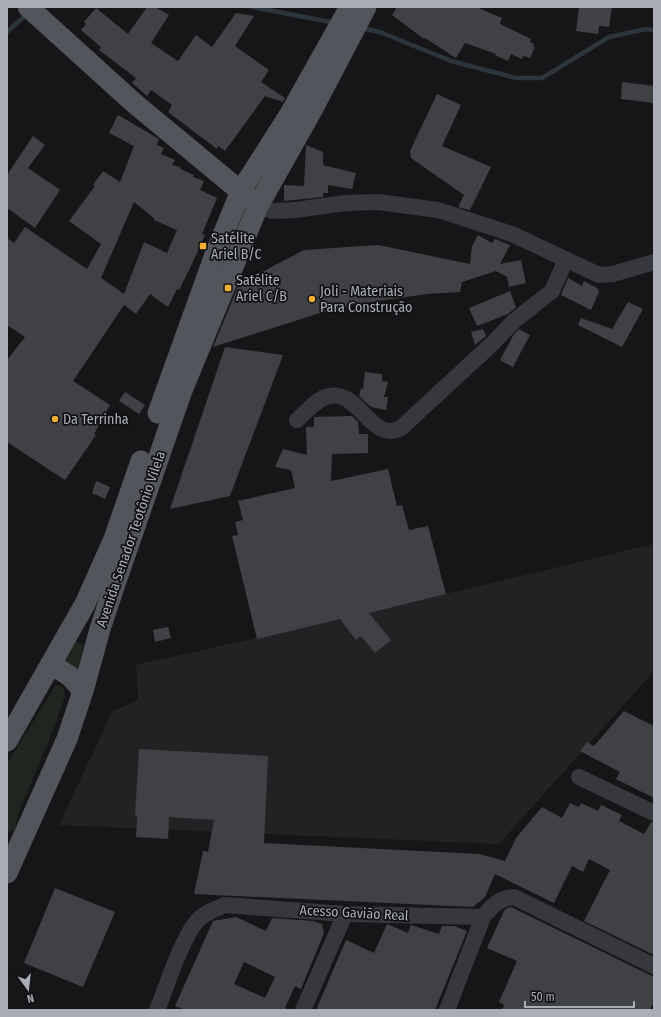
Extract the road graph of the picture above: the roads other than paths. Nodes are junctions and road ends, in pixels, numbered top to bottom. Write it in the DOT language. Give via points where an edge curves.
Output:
graph roads {
  1 [pos="361,8"];
  2 [pos="34,12"];
  3 [pos="344,35"];
  4 [pos="241,191"];
  5 [pos="258,206"];
  6 [pos="566,260"];
  7 [pos="654,262"];
  8 [pos="297,420"];
  9 [pos="51,664"];
  10 [pos="83,691"];
  11 [pos="7,741"];
  12 [pos="579,777"];
  13 [pos="654,813"];
  14 [pos="7,873"];
  15 [pos="345,914"];
  16 [pos="483,918"];
  17 [pos="654,966"];
  18 [pos="450,1009"];
  19 [pos="158,1010"];
  20 [pos="302,1010"];
  1 -- 3 [label="main road"];
  2 -- 4 [label="main road" via="134,103"];
  3 -- 4 [label="main road, Avenida Senador Teotônio Vilela"];
  3 -- 5 [label="main road, Avenida Senador Teotônio Vilela"];
  4 -- 5 [label="main road"];
  4 -- 9 [label="main road, Avenida Senador Teotônio Vilela" via="193,315 114,539 85,604"];
  5 -- 6 [label="street" via="272,211 346,203 378,202 418,206 512,234"];
  5 -- 10 [label="main road, Avenida Senador Teotônio Vilela" via="181,393 100,629"];
  6 -- 7 [label="street" via="599,275 613,274"];
  6 -- 8 [label="street" via="552,291 514,321 393,433 384,432 345,397 333,395 324,397"];
  9 -- 10 [label="main road" via="72,677"];
  9 -- 11 [label="main road, Avenida Senador Teotônio Vilela"];
  10 -- 14 [label="main road, Avenida Senador Teotônio Vilela" via="67,739"];
  12 -- 13 [label="street"];
  15 -- 16 [label="street, Acesso Gavião Real"];
  15 -- 19 [label="street, Acesso Gavião Real" via="225,905 210,911 197,922 184,943"];
  15 -- 20 [label="street"];
  16 -- 17 [label="street" via="492,906 503,898 514,896"];
  16 -- 18 [label="street"];
}
